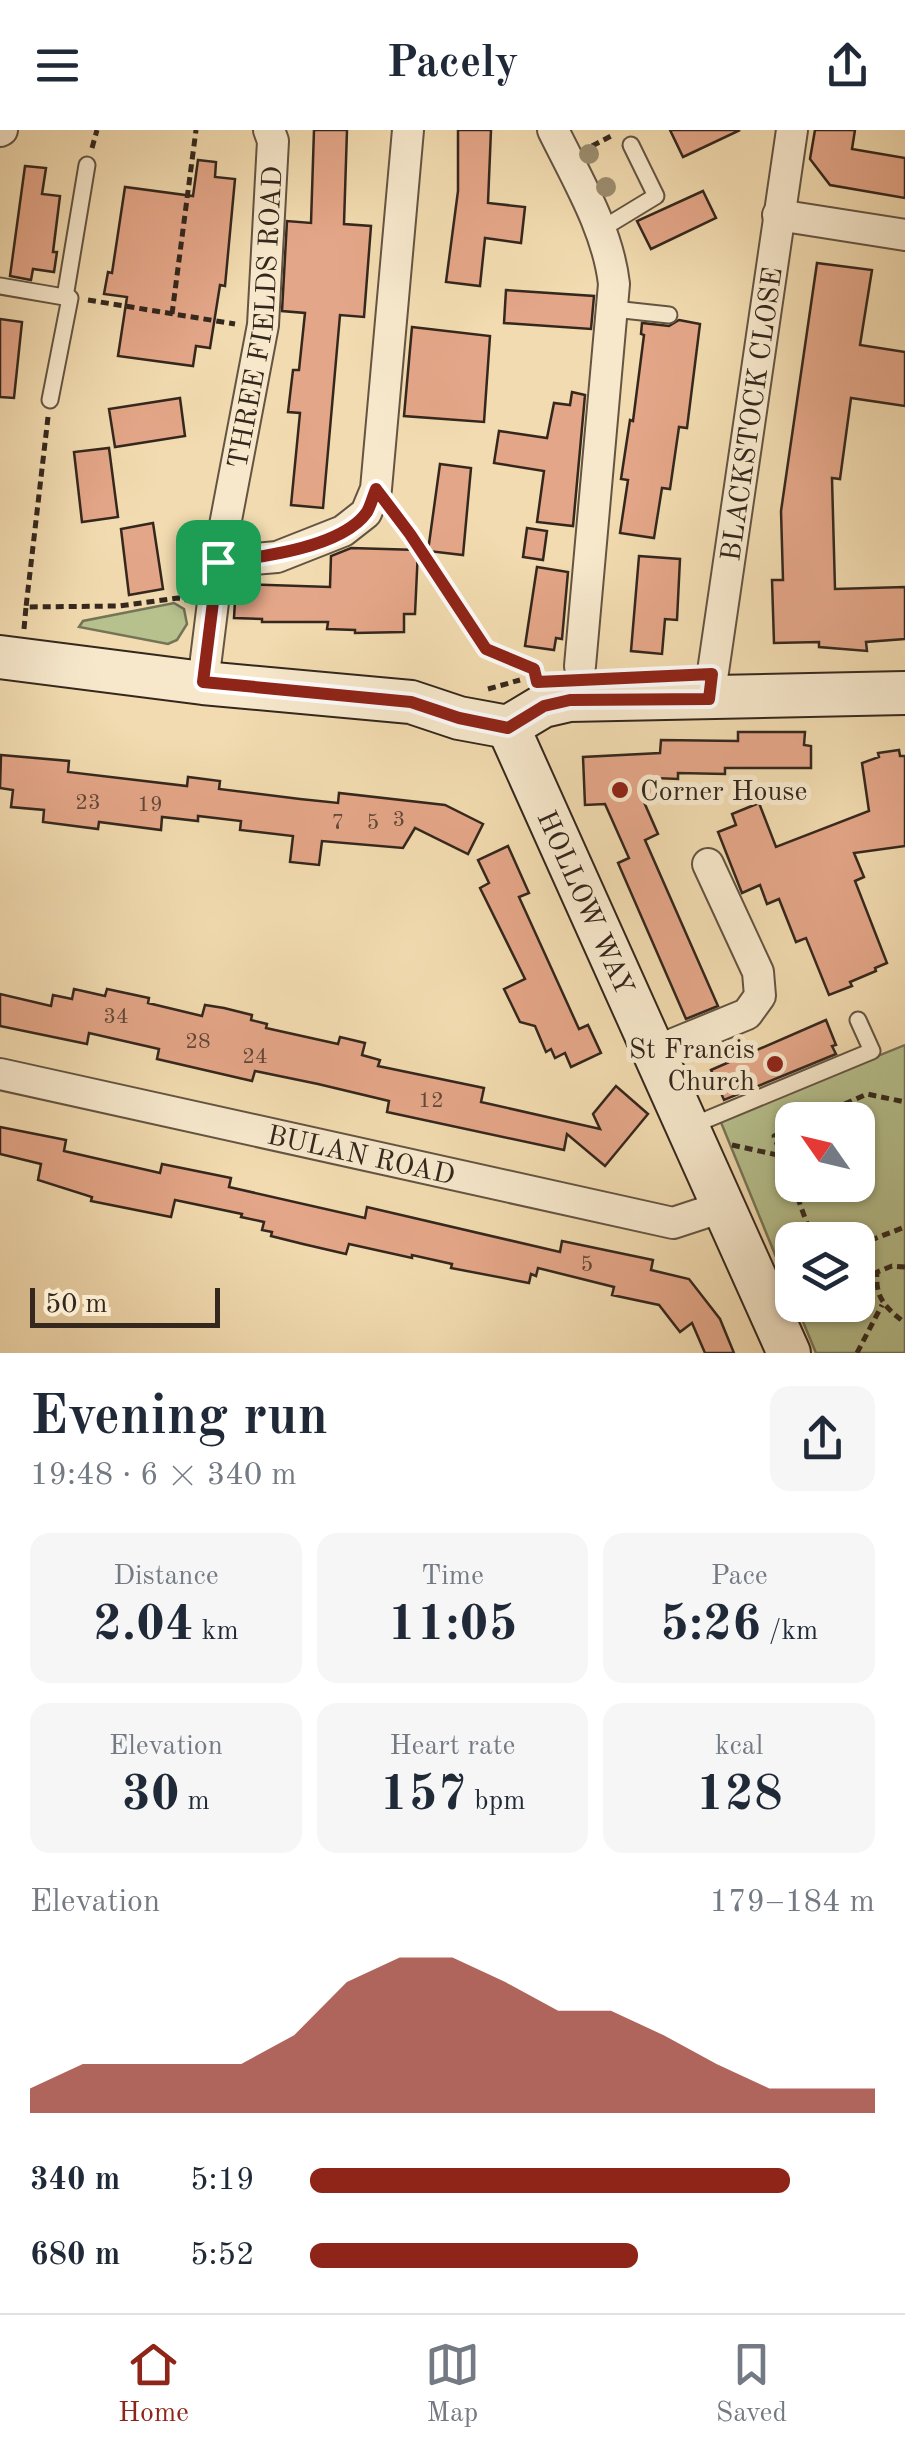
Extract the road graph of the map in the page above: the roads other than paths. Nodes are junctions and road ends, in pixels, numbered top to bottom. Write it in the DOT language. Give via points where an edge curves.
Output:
graph roads {
  1 [pos="269,130"];
  2 [pos="408,130"];
  3 [pos="553,130"];
  4 [pos="792,130"];
  5 [pos="626,138"];
  6 [pos="87,165"];
  7 [pos="778,215"];
  8 [pos="600,230"];
  9 [pos="905,235"];
  10 [pos="0,286"];
  11 [pos="68,297"];
  12 [pos="614,309"];
  13 [pos="669,315"];
  14 [pos="50,400"];
  15 [pos="218,562"];
  16 [pos="0,658"];
  17 [pos="580,666"];
  18 [pos="203,682"];
  19 [pos="905,694"];
  20 [pos="709,699"];
  21 [pos="508,728"];
  22 [pos="708,864"];
  23 [pos="858,1020"];
  24 [pos="654,1052"];
  25 [pos="0,1074"];
  26 [pos="691,1136"];
  27 [pos="722,1207"];
  28 [pos="789,1353"];
  1 -- 15 [label="street, THREE FIELDS ROAD" via="263,326"];
  2 -- 15 [label="street" via="376,489 366,513 344,531 276,556"];
  3 -- 8 [label="street"];
  4 -- 7 [label="street, BLACKSTOCK CLOSE"];
  5 -- 8 [label="lane" via="656,196"];
  6 -- 11 [label="lane"];
  7 -- 9 [label="street"];
  7 -- 20 [label="street, BLACKSTOCK CLOSE"];
  8 -- 12 [label="street" via="612,265"];
  10 -- 11 [label="lane"];
  11 -- 14 [label="lane"];
  12 -- 13 [label="lane"];
  12 -- 17 [label="street"];
  15 -- 18 [label="street, THREE FIELDS ROAD"];
  16 -- 18 [label="main road"];
  18 -- 21 [label="main road" via="411,702"];
  19 -- 20 [label="main road"];
  20 -- 21 [label="main road" via="570,700 544,706"];
  21 -- 24 [label="main road, HOLLOW WAY"];
  22 -- 24 [label="street" via="758,972 760,996 746,1014"];
  23 -- 26 [label="lane" via="872,1051"];
  24 -- 26 [label="main road, HOLLOW WAY"];
  25 -- 27 [label="street, BULAN ROAD" via="674,1223"];
  26 -- 27 [label="main road, HOLLOW WAY"];
  27 -- 28 [label="main road, HOLLOW WAY"];
}
